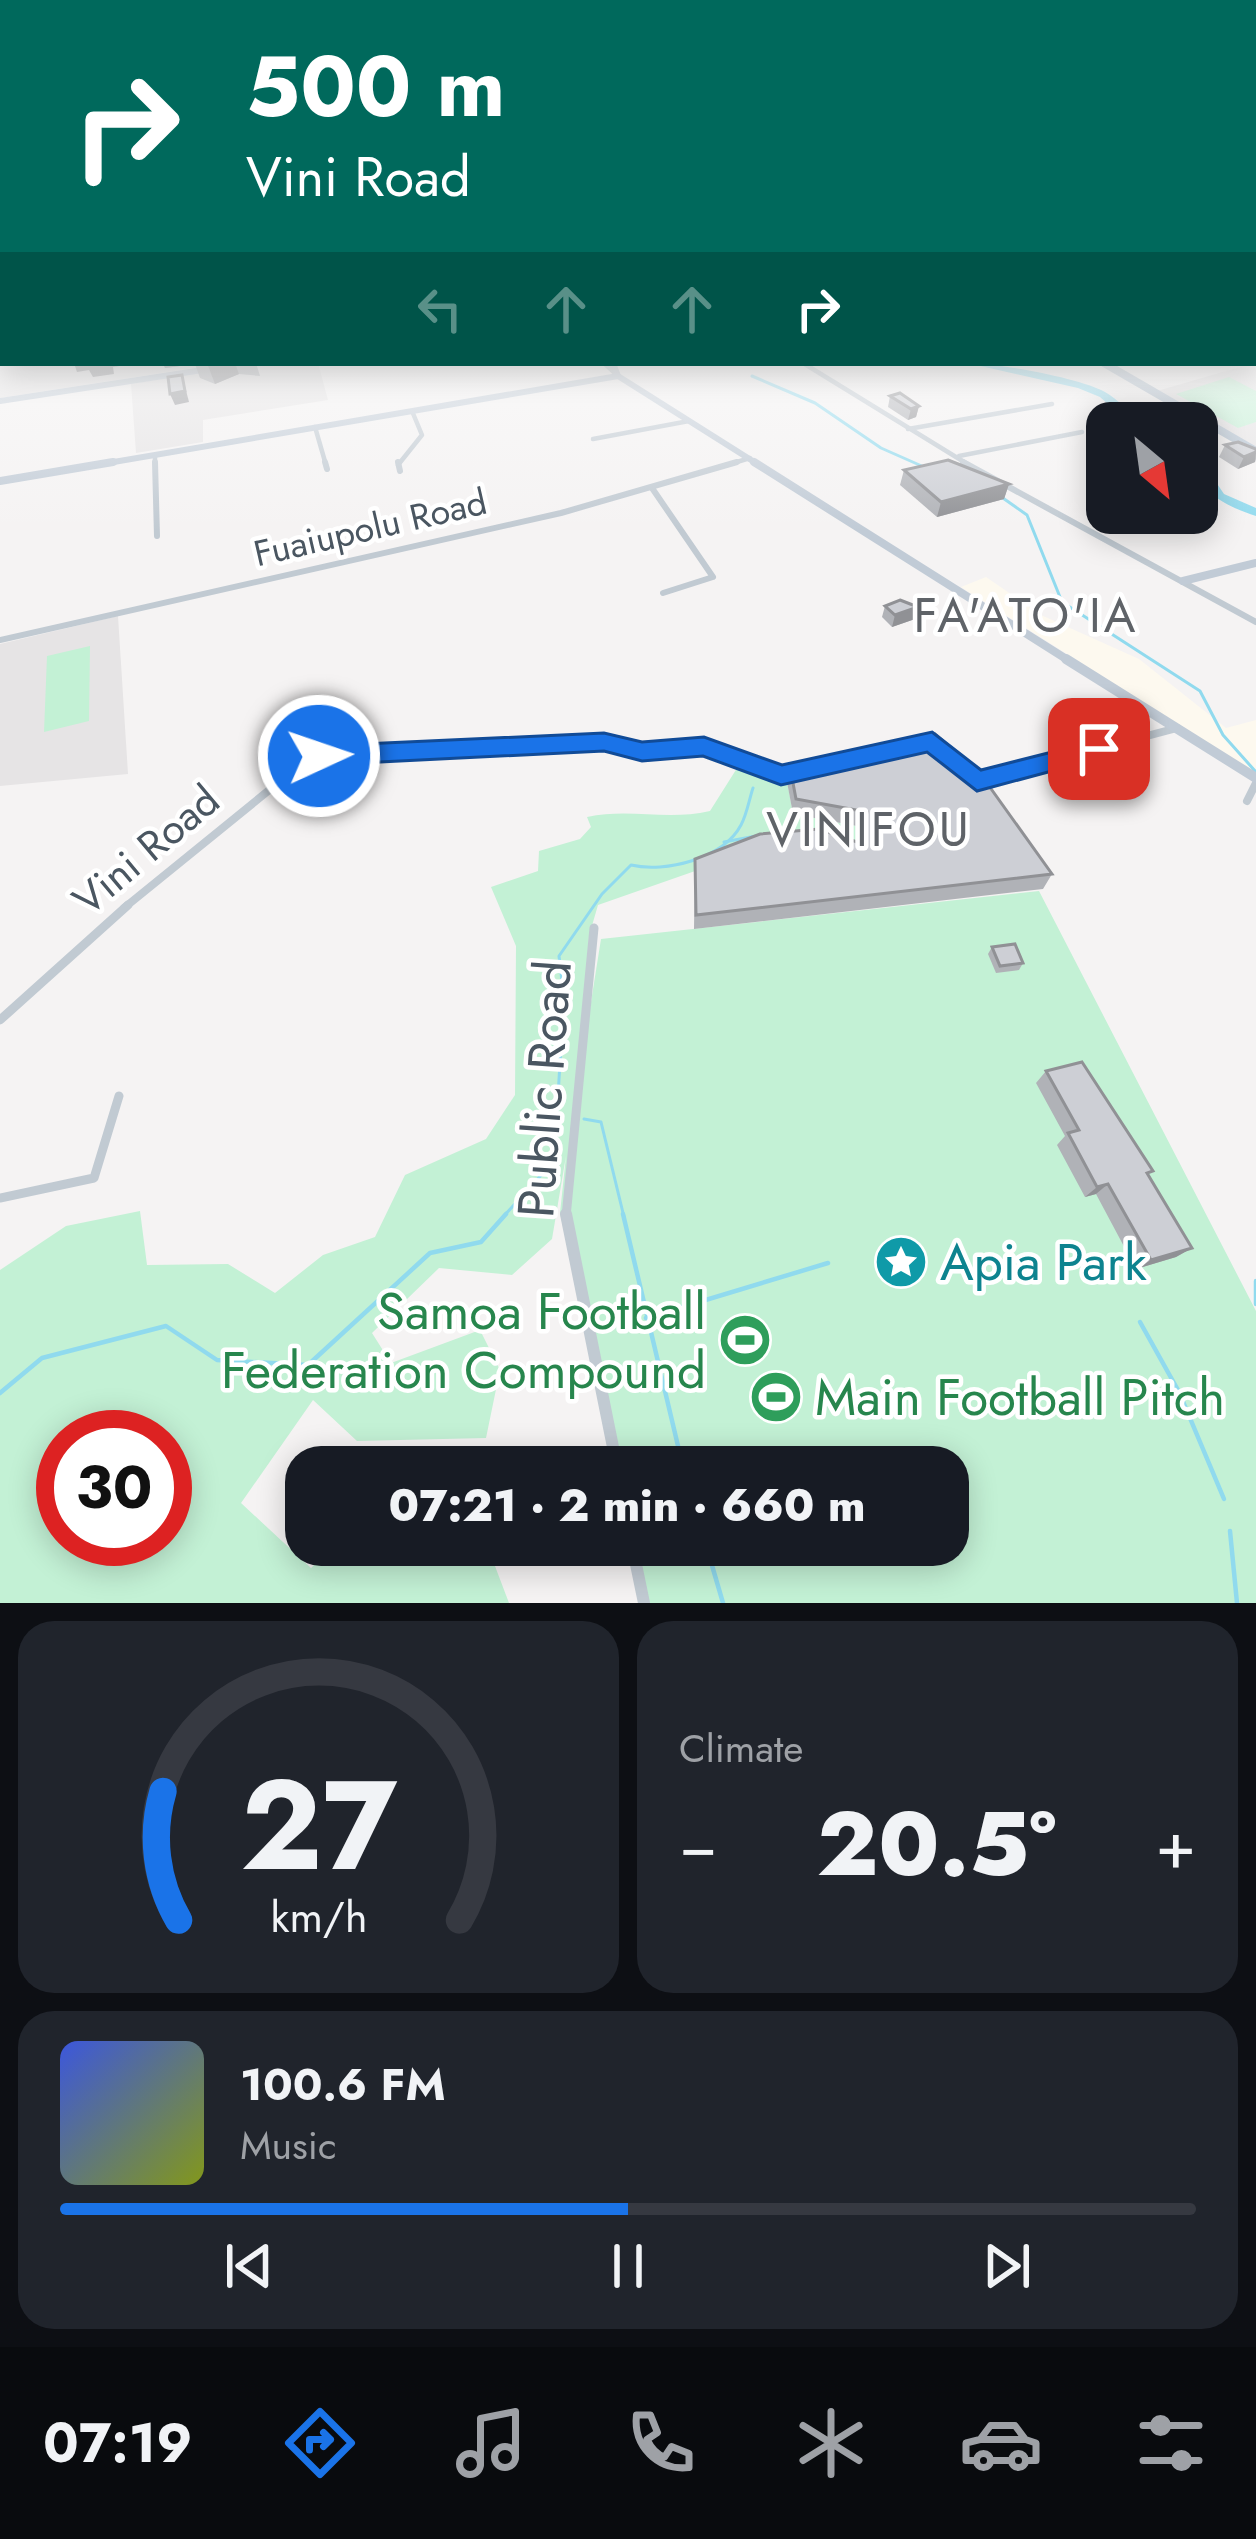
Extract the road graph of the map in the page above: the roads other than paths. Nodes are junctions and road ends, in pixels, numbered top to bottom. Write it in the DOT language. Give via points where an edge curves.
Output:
graph roads {
  1 [pos="132,381"];
  2 [pos="590,381"];
  3 [pos="626,381"];
  4 [pos="827,381"];
  5 [pos="1135,381"];
  6 [pos="0,401"];
  7 [pos="1052,404"];
  8 [pos="412,411"];
  9 [pos="689,421"];
  10 [pos="315,427"];
  11 [pos="908,429"];
  12 [pos="1082,432"];
  13 [pos="592,439"];
  14 [pos="1256,451"];
  15 [pos="155,455"];
  16 [pos="958,457"];
  17 [pos="750,458"];
  18 [pos="327,469"];
  19 [pos="400,471"];
  20 [pos="0,482"];
  21 [pos="652,488"];
  22 [pos="157,536"];
  23 [pos="1256,563"];
  24 [pos="1183,581"];
  25 [pos="663,593"];
  26 [pos="1256,622"];
  27 [pos="0,640"];
  28 [pos="1178,728"];
  29 [pos="965,769"];
  30 [pos="814,772"];
  31 [pos="1256,781"];
  32 [pos="1247,801"];
  33 [pos="594,928"];
  34 [pos="0,1020"];
  35 [pos="119,1096"];
  36 [pos="0,1198"];
  37 [pos="613,1446"];
  38 [pos="636,1566"];
  39 [pos="644,1603"];
  1 -- 6 [label="street"];
  2 -- 8 [label="street"];
  3 -- 9 [label="street"];
  4 -- 11 [label="street"];
  5 -- 14 [label="main road"];
  7 -- 11 [label="street" via="920,419"];
  8 -- 10 [label="street"];
  8 -- 19 [label="street" via="422,435 397,463"];
  9 -- 13 [label="street"];
  9 -- 17 [label="street"];
  10 -- 15 [label="street"];
  10 -- 18 [label="street"];
  11 -- 16 [label="street"];
  12 -- 16 [label="street"];
  15 -- 20 [label="street"];
  15 -- 22 [label="street"];
  16 -- 24 [label="street"];
  17 -- 21 [label="street, Fuaiupolu Road"];
  17 -- 28 [label="street"];
  21 -- 25 [label="street" via="713,578"];
  21 -- 27 [label="street, Fuaiupolu Road"];
  23 -- 24 [label="street"];
  24 -- 26 [label="street"];
  28 -- 29 [label="street" via="977,781"];
  28 -- 31 [label="street"];
  30 -- 34 [label="street, Vini Road" via="781,775 704,747 642,752 604,742 319,756 150,885"];
  31 -- 32 [label="street"];
  33 -- 37 [label="street, Public Road" via="565,1210"];
  35 -- 36 [label="street" via="94,1178"];
  38 -- 39 [label="street"];
}
